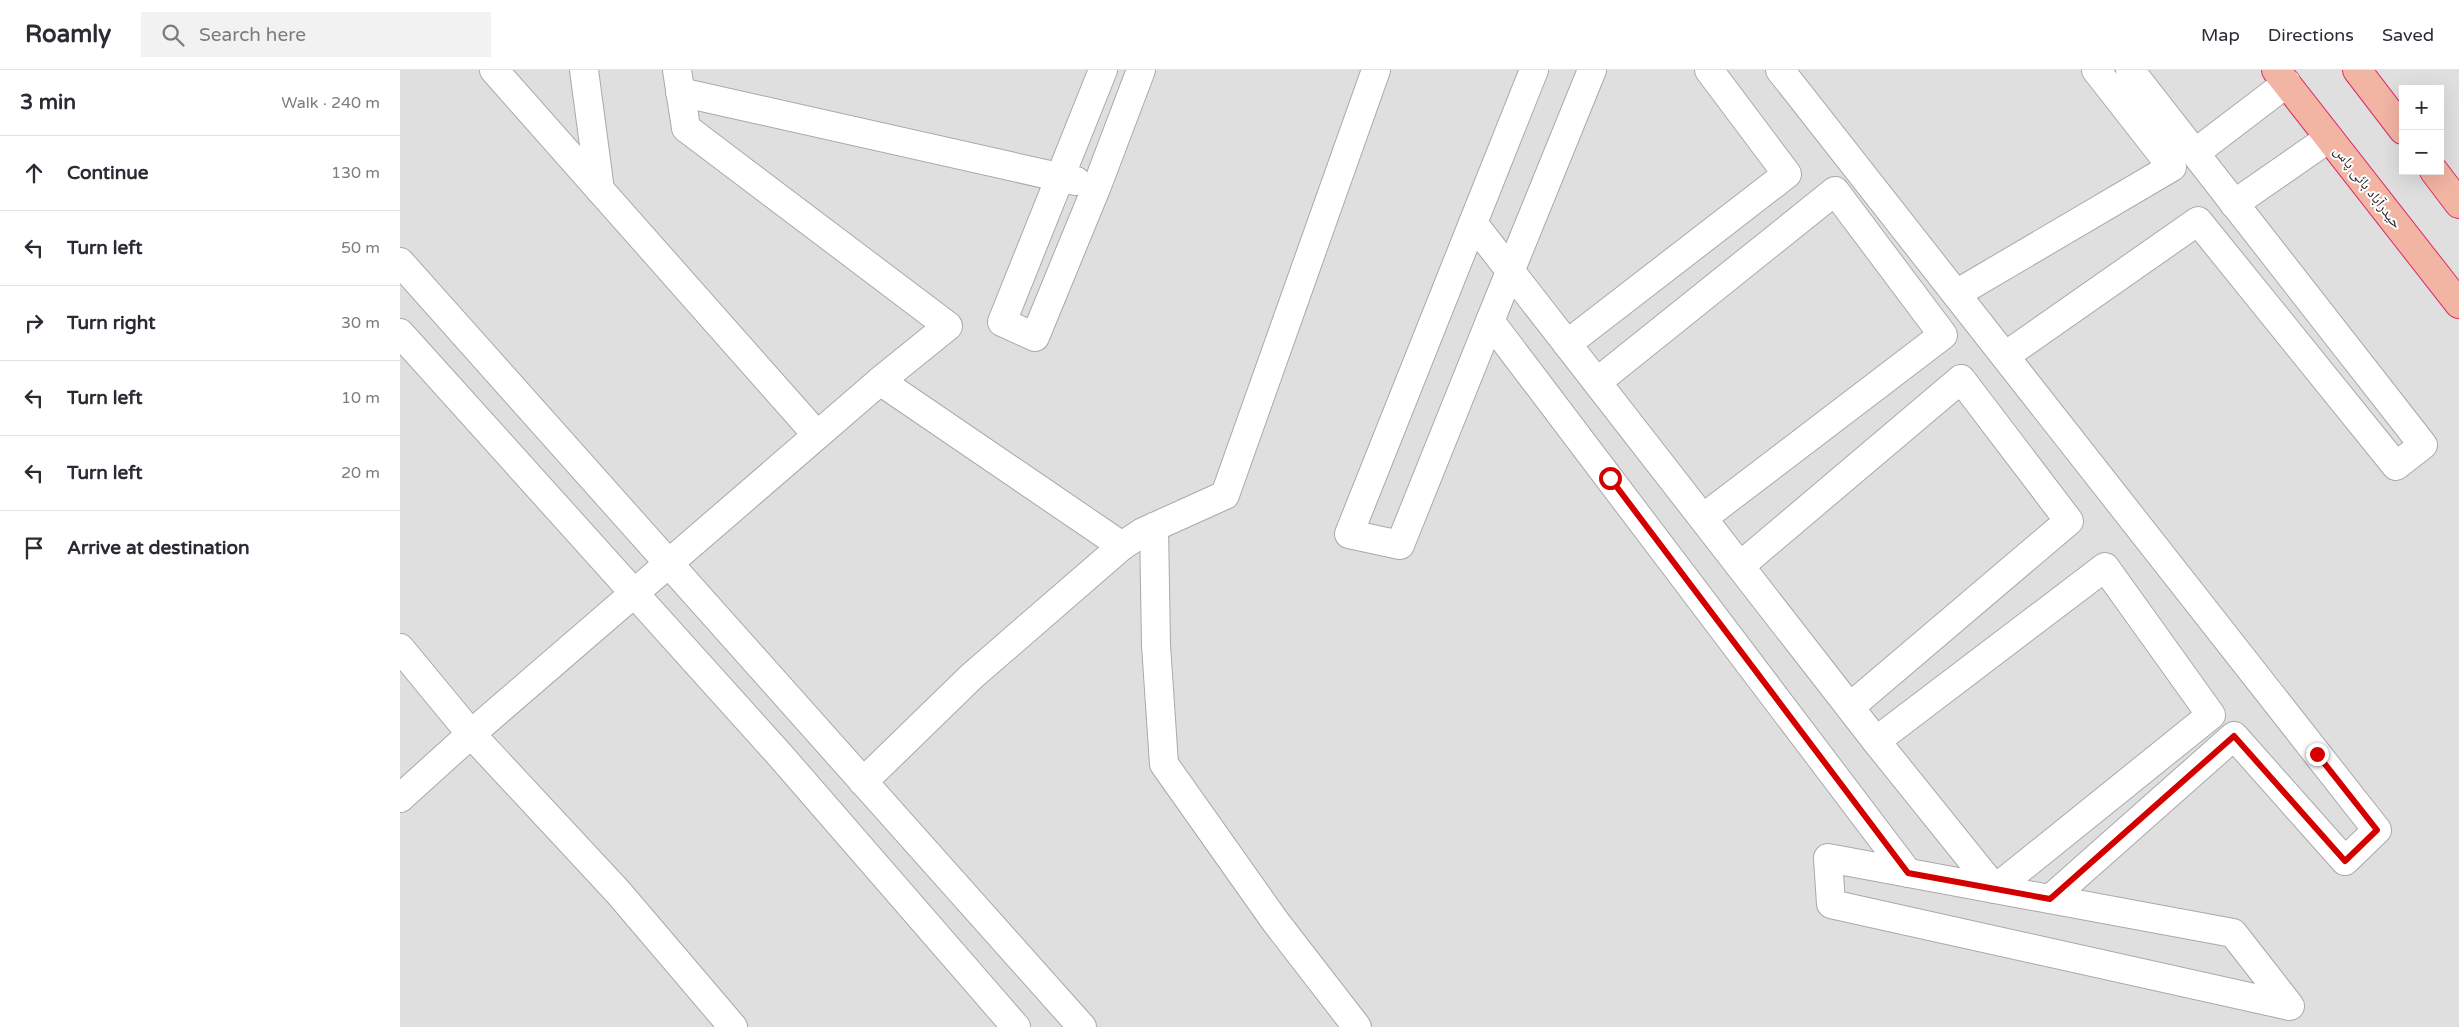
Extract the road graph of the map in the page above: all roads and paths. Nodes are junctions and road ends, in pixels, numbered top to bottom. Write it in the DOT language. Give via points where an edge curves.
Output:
graph roads {
  1 [pos="494,70"];
  2 [pos="584,70"];
  3 [pos="1103,70"];
  4 [pos="1141,70"];
  5 [pos="1376,70"];
  6 [pos="1534,70"];
  7 [pos="1592,70"];
  8 [pos="1709,70"];
  9 [pos="1780,70"];
  10 [pos="2096,70"];
  11 [pos="2130,70"];
  12 [pos="2358,70"];
  13 [pos="2282,77"];
  14 [pos="679,81"];
  15 [pos="2399,125"];
  16 [pos="2329,138"];
  17 [pos="2195,153"];
  18 [pos="2437,175"];
  19 [pos="1059,177"];
  20 [pos="1097,186"];
  21 [pos="600,190"];
  22 [pos="2234,204"];
  23 [pos="2459,204"];
  24 [pos="1473,223"];
  25 [pos="400,262"];
  26 [pos="1511,272"];
  27 [pos="1956,294"];
  28 [pos="2459,304"];
  29 [pos="1490,320"];
  30 [pos="400,333"];
  31 [pos="1567,344"];
  32 [pos="2005,356"];
  33 [pos="880,381"];
  34 [pos="1597,382"];
  35 [pos="817,435"];
  36 [pos="1703,518"];
  37 [pos="1154,527"];
  38 [pos="1122,546"];
  39 [pos="669,564"];
  40 [pos="1740,566"];
  41 [pos="636,594"];
  42 [pos="400,648"];
  43 [pos="1850,707"];
  44 [pos="471,734"];
  45 [pos="1876,741"];
  46 [pos="863,782"];
  47 [pos="400,798"];
  48 [pos="1908,873"];
  49 [pos="1995,889"];
  50 [pos="2050,899"];
  51 [pos="733,1027"];
  52 [pos="1016,1027"];
  53 [pos="1082,1027"];
  54 [pos="1356,1027"];
  1 -- 21 [label="street"];
  2 -- 21 [label="street"];
  3 -- 19 [label="street"];
  4 -- 20 [label="street"];
  5 -- 37 [label="street" via="1225,495"];
  6 -- 24 [label="street"];
  7 -- 26 [label="street"];
  8 -- 31 [label="street" via="1787,174"];
  9 -- 27 [label="street"];
  10 -- 27 [label="street" via="2172,167"];
  11 -- 17 [label="street"];
  12 -- 15 [label="highway"];
  13 -- 16 [label="highway, حیدرآباد بائی پاس"];
  13 -- 17 [label="street"];
  14 -- 19 [label="street"];
  14 -- 33 [label="street" via="686,128 948,326"];
  16 -- 22 [label="street"];
  16 -- 28 [label="highway, حیدرآباد بائی پاس"];
  17 -- 22 [label="street"];
  18 -- 23 [label="highway"];
  19 -- 20 [label="street"];
  19 -- 20 [label="street" via="1002,322 1035,337"];
  21 -- 35 [label="street"];
  22 -- 32 [label="street" via="2423,445 2396,466 2198,221"];
  24 -- 26 [label="street"];
  24 -- 29 [label="street" via="1349,534 1400,545"];
  25 -- 39 [label="street"];
  26 -- 29 [label="street"];
  26 -- 31 [label="street"];
  27 -- 32 [label="street"];
  29 -- 48 [label="street"];
  30 -- 41 [label="street"];
  31 -- 34 [label="street"];
  32 -- 50 [label="street" via="2377,830 2345,861 2234,736"];
  33 -- 35 [label="street"];
  33 -- 38 [label="street"];
  34 -- 36 [label="street"];
  34 -- 36 [label="street" via="1835,190 1943,335"];
  35 -- 39 [label="street"];
  36 -- 40 [label="street"];
  37 -- 38 [label="street"];
  37 -- 54 [label="street" via="1156,645 1164,764"];
  38 -- 46 [label="street" via="972,676"];
  39 -- 41 [label="street"];
  39 -- 46 [label="street"];
  40 -- 43 [label="street"];
  40 -- 43 [label="street" via="1961,379 2069,521"];
  41 -- 44 [label="street"];
  41 -- 52 [label="street" via="780,754"];
  42 -- 44 [label="street"];
  43 -- 45 [label="street"];
  44 -- 47 [label="street"];
  44 -- 51 [label="street" via="618,892"];
  45 -- 49 [label="street"];
  45 -- 49 [label="street" via="2105,567 2211,715"];
  46 -- 53 [label="street"];
  48 -- 49 [label="street"];
  48 -- 50 [label="street" via="1828,858 1831,904 2290,1006 2233,933"];
  49 -- 50 [label="street"];
}
